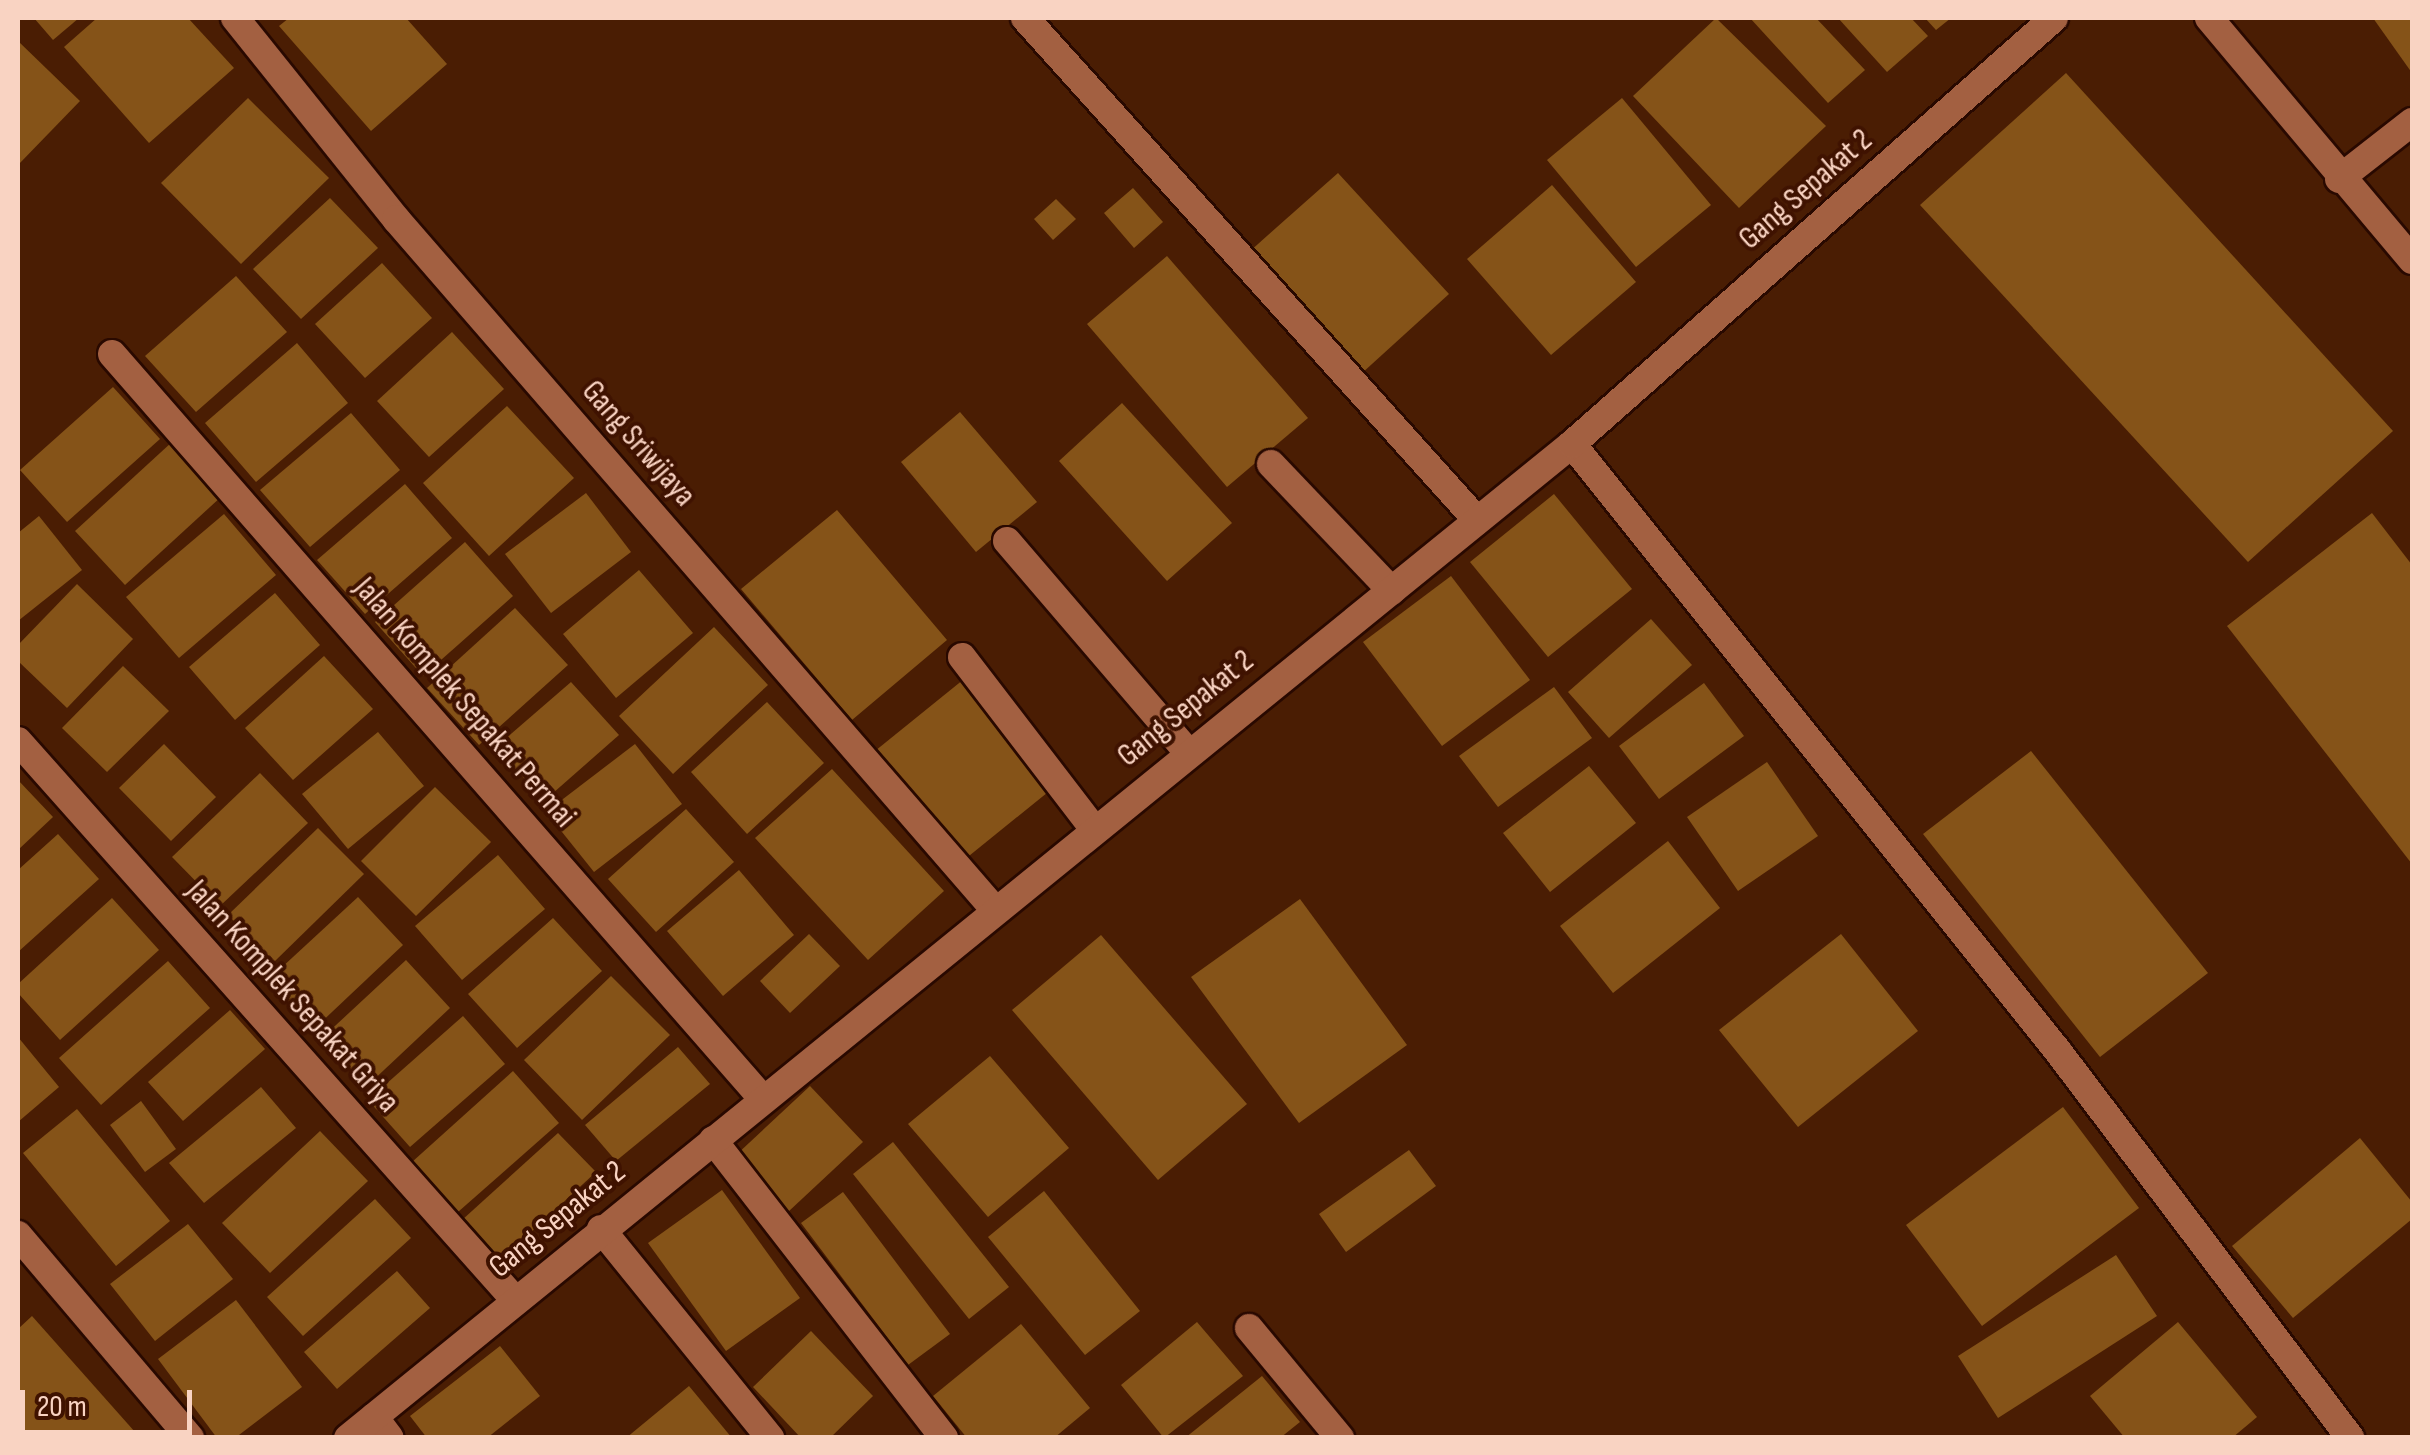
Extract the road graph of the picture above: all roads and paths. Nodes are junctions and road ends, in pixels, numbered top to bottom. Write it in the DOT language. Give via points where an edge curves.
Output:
graph roads {
  1 [pos="235,18"];
  2 [pos="1025,18"];
  3 [pos="2054,18"];
  4 [pos="2209,18"];
  5 [pos="2412,122"];
  6 [pos="2339,179"];
  7 [pos="2412,260"];
  8 [pos="112,354"];
  9 [pos="1572,444"];
  10 [pos="1272,464"];
  11 [pos="1477,520"];
  12 [pos="1007,541"];
  13 [pos="1392,591"];
  14 [pos="962,657"];
  15 [pos="18,740"];
  16 [pos="1189,752"];
  17 [pos="1094,828"];
  18 [pos="995,910"];
  19 [pos="762,1098"];
  20 [pos="712,1140"];
  21 [pos="601,1229"];
  22 [pos="18,1235"];
  23 [pos="515,1300"];
  24 [pos="1250,1328"];
  25 [pos="382,1427"];
  26 [pos="190,1438"];
  27 [pos="348,1438"];
  28 [pos="770,1438"];
  29 [pos="944,1438"];
  30 [pos="1340,1438"];
  31 [pos="2350,1438"];
  1 -- 18 [label="street, Gang Sriwijaya" via="396,219"];
  2 -- 11 [label="street"];
  3 -- 9 [label="street, Gang Sepakat 2"];
  4 -- 6 [label="street"];
  5 -- 6 [label="street"];
  6 -- 7 [label="street"];
  8 -- 19 [label="street, Jalan Komplek Sepakat Permai"];
  9 -- 11 [label="street, Gang Sepakat 2"];
  9 -- 31 [label="street" via="2057,1050"];
  10 -- 13 [label="street"];
  11 -- 13 [label="street, Gang Sepakat 2"];
  12 -- 16 [label="street"];
  13 -- 16 [label="street, Gang Sepakat 2"];
  14 -- 17 [label="street"];
  15 -- 23 [label="street, Jalan Komplek Sepakat Griya"];
  16 -- 17 [label="street, Gang Sepakat 2"];
  17 -- 18 [label="street, Gang Sepakat 2"];
  18 -- 19 [label="street, Gang Sepakat 2"];
  19 -- 20 [label="street, Gang Sepakat 2"];
  20 -- 21 [label="street, Gang Sepakat 2"];
  20 -- 29 [label="street"];
  21 -- 23 [label="street, Gang Sepakat 2"];
  21 -- 28 [label="street"];
  22 -- 26 [label="street"];
  23 -- 25 [label="street, Gang Sepakat 2"];
  24 -- 30 [label="street"];
  25 -- 27 [label="street, Gang Sepakat 2"];
}
